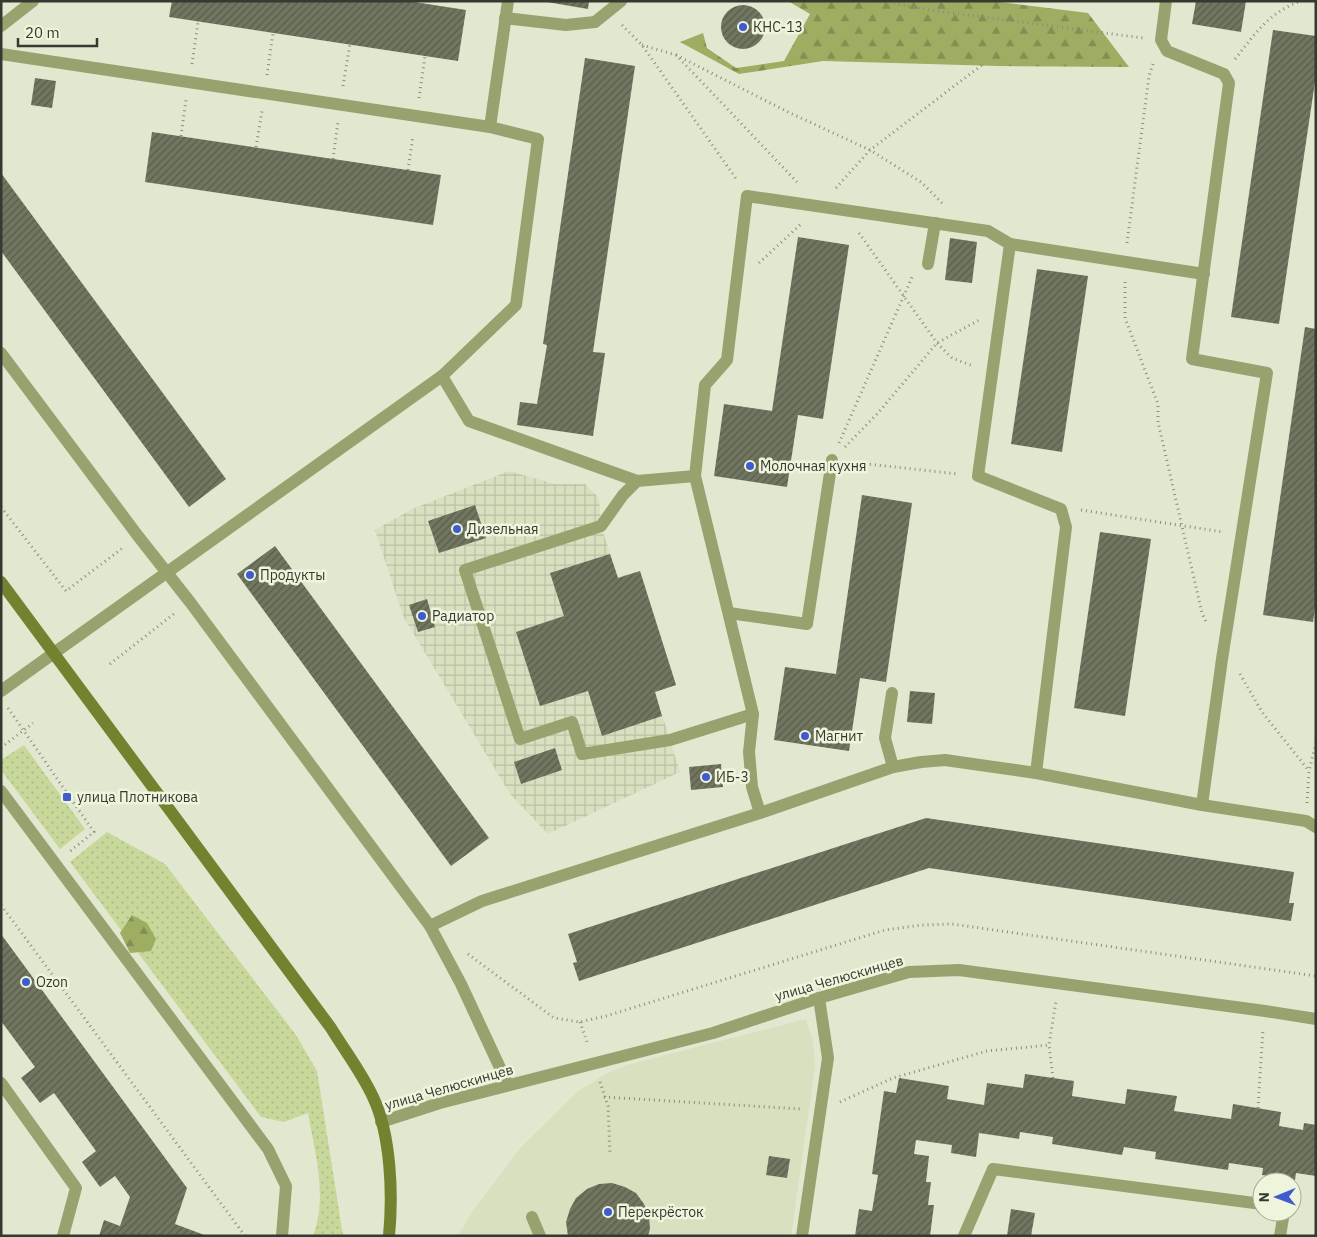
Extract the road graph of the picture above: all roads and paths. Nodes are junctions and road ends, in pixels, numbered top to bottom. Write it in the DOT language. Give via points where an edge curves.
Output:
graph roads {
  1 [pos="33,1"];
  2 [pos="508,1"];
  3 [pos="621,1"];
  4 [pos="878,1"];
  5 [pos="1166,1"];
  6 [pos="1301,1"];
  7 [pos="609,12"];
  8 [pos="505,18"];
  9 [pos="1,26"];
  10 [pos="1161,40"];
  11 [pos="642,45"];
  12 [pos="1,54"];
  13 [pos="676,55"];
  14 [pos="982,65"];
  15 [pos="1224,74"];
  16 [pos="490,127"];
  17 [pos="870,150"];
  18 [pos="748,196"];
  19 [pos="820,206"];
  20 [pos="844,210"];
  21 [pos="935,223"];
  22 [pos="965,228"];
  23 [pos="1010,244"];
  24 [pos="1124,262"];
  25 [pos="928,264"];
  26 [pos="1204,274"];
  27 [pos="736,284"];
  28 [pos="904,295"];
  29 [pos="1001,308"];
  30 [pos="937,343"];
  31 [pos="1,353"];
  32 [pos="992,374"];
  33 [pos="442,376"];
  34 [pos="832,460"];
  35 [pos="695,476"];
  36 [pos="978,476"];
  37 [pos="637,480"];
  38 [pos="1,507"];
  39 [pos="1061,509"];
  40 [pos="1181,525"];
  41 [pos="1242,535"];
  42 [pos="138,536"];
  43 [pos="166,573"];
  44 [pos="1,582"];
  45 [pos="190,602"];
  46 [pos="729,613"];
  47 [pos="54,653"];
  48 [pos="1222,659"];
  49 [pos="110,664"];
  50 [pos="1,691"];
  51 [pos="892,693"];
  52 [pos="5,704"];
  53 [pos="753,714"];
  54 [pos="33,723"];
  55 [pos="23,731"];
  56 [pos="1316,743"];
  57 [pos="1,748"];
  58 [pos="893,767"];
  59 [pos="1309,771"];
  60 [pos="1036,774"];
  61 [pos="1,791"];
  62 [pos="1202,805"];
  63 [pos="760,813"];
  64 [pos="1311,824"];
  65 [pos="55,864"];
  66 [pos="1,905"];
  67 [pos="430,926"];
  68 [pos="467,953"];
  69 [pos="1316,976"];
  70 [pos="1059,983"];
  71 [pos="819,998"];
  72 [pos="1264,1011"];
  73 [pos="1316,1019"];
  74 [pos="580,1022"];
  75 [pos="587,1042"];
  76 [pos="1052,1078"];
  77 [pos="600,1082"];
  78 [pos="1,1083"];
  79 [pos="508,1085"];
  80 [pos="1258,1108"];
  81 [pos="381,1122"];
  82 [pos="610,1155"];
  83 [pos="1252,1203"];
  84 [pos="532,1217"];
  85 [pos="1282,1222"];
  86 [pos="63,1236"];
  87 [pos="246,1236"];
  88 [pos="282,1236"];
  89 [pos="389,1236"];
  90 [pos="540,1236"];
  91 [pos="802,1236"];
  92 [pos="964,1236"];
  93 [pos="1280,1236"];
  1 -- 9 [label="street"];
  2 -- 8 [label="street"];
  3 -- 7 [label="street"];
  4 -- 10 [label="path"];
  5 -- 10 [label="street"];
  6 -- 15 [label="path" via="1264,22"];
  7 -- 8 [label="street" via="595,22 566,25"];
  7 -- 11 [label="path"];
  8 -- 16 [label="street"];
  10 -- 15 [label="street" via="1167,51"];
  10 -- 24 [label="path" via="1149,76"];
  11 -- 13 [label="path"];
  11 -- 18 [label="path"];
  12 -- 16 [label="street"];
  13 -- 17 [label="path"];
  13 -- 19 [label="path"];
  14 -- 17 [label="path"];
  15 -- 26 [label="street" via="1230,83"];
  16 -- 33 [label="street" via="538,139 516,305"];
  17 -- 19 [label="path"];
  17 -- 22 [label="path" via="921,182"];
  18 -- 19 [label="street"];
  18 -- 27 [label="street"];
  19 -- 20 [label="street"];
  19 -- 27 [label="path"];
  20 -- 21 [label="street"];
  20 -- 28 [label="path"];
  21 -- 22 [label="street"];
  21 -- 25 [label="street"];
  22 -- 23 [label="street" via="988,231"];
  23 -- 24 [label="street"];
  23 -- 29 [label="street"];
  24 -- 26 [label="street"];
  24 -- 40 [label="path" via="1125,318 1158,404 1158,422"];
  25 -- 28 [label="path" via="912,275"];
  26 -- 41 [label="street" via="1192,359 1268,373"];
  27 -- 35 [label="street" via="727,360 706,385"];
  28 -- 30 [label="path"];
  28 -- 34 [label="path"];
  29 -- 30 [label="path"];
  29 -- 32 [label="street"];
  30 -- 32 [label="path" via="952,358"];
  30 -- 34 [label="path" via="878,413"];
  31 -- 42 [label="street"];
  32 -- 36 [label="street"];
  33 -- 37 [label="street" via="469,421"];
  33 -- 43 [label="street"];
  34 -- 36 [label="path"];
  34 -- 46 [label="street" via="807,624"];
  35 -- 37 [label="street"];
  35 -- 46 [label="street"];
  36 -- 39 [label="street"];
  37 -- 53 [label="street" via="601,526 465,570 520,739 572,722 582,754 670,740"];
  38 -- 42 [label="path" via="66,591"];
  39 -- 40 [label="path" via="1095,511"];
  39 -- 60 [label="street" via="1066,527"];
  40 -- 41 [label="path"];
  40 -- 48 [label="path" via="1202,613"];
  41 -- 48 [label="street"];
  42 -- 43 [label="street"];
  43 -- 45 [label="street"];
  43 -- 47 [label="street"];
  44 -- 47 [label="main road"];
  45 -- 49 [label="path"];
  45 -- 67 [label="street"];
  46 -- 53 [label="street"];
  47 -- 50 [label="street"];
  47 -- 81 [label="main road" via="331,1028 374,1098"];
  48 -- 59 [label="path" via="1239,673 1262,712"];
  48 -- 62 [label="street"];
  51 -- 58 [label="street" via="885,738"];
  52 -- 55 [label="path"];
  53 -- 63 [label="street" via="749,752 752,787"];
  54 -- 55 [label="path"];
  55 -- 57 [label="path"];
  55 -- 65 [label="path" via="94,832"];
  56 -- 59 [label="path"];
  58 -- 60 [label="street" via="945,760"];
  58 -- 63 [label="street"];
  59 -- 64 [label="path"];
  60 -- 62 [label="street"];
  61 -- 65 [label="street"];
  62 -- 64 [label="street"];
  63 -- 67 [label="street" via="482,901"];
  65 -- 88 [label="street" via="268,1149 286,1186"];
  66 -- 87 [label="path"];
  67 -- 79 [label="street"];
  68 -- 74 [label="path" via="554,1018"];
  69 -- 74 [label="path" via="952,924 922,925 885,930"];
  70 -- 71 [label="street, улица Челюскинцев" via="959,970 909,972"];
  70 -- 72 [label="street, улица Челюскинцев"];
  70 -- 76 [label="path" via="1049,1045"];
  71 -- 79 [label="street, улица Челюскинцев" via="713,1033"];
  71 -- 91 [label="street" via="828,1058"];
  72 -- 73 [label="street, улица Челюскинцев"];
  72 -- 80 [label="path"];
  74 -- 75 [label="path"];
  77 -- 82 [label="path" via="608,1106"];
  78 -- 86 [label="street" via="76,1188"];
  79 -- 81 [label="street, улица Челюскинцев"];
  81 -- 89 [label="main road" via="390,1164"];
  83 -- 92 [label="street" via="992,1169"];
  84 -- 90 [label="street"];
  85 -- 93 [label="street"];
}
